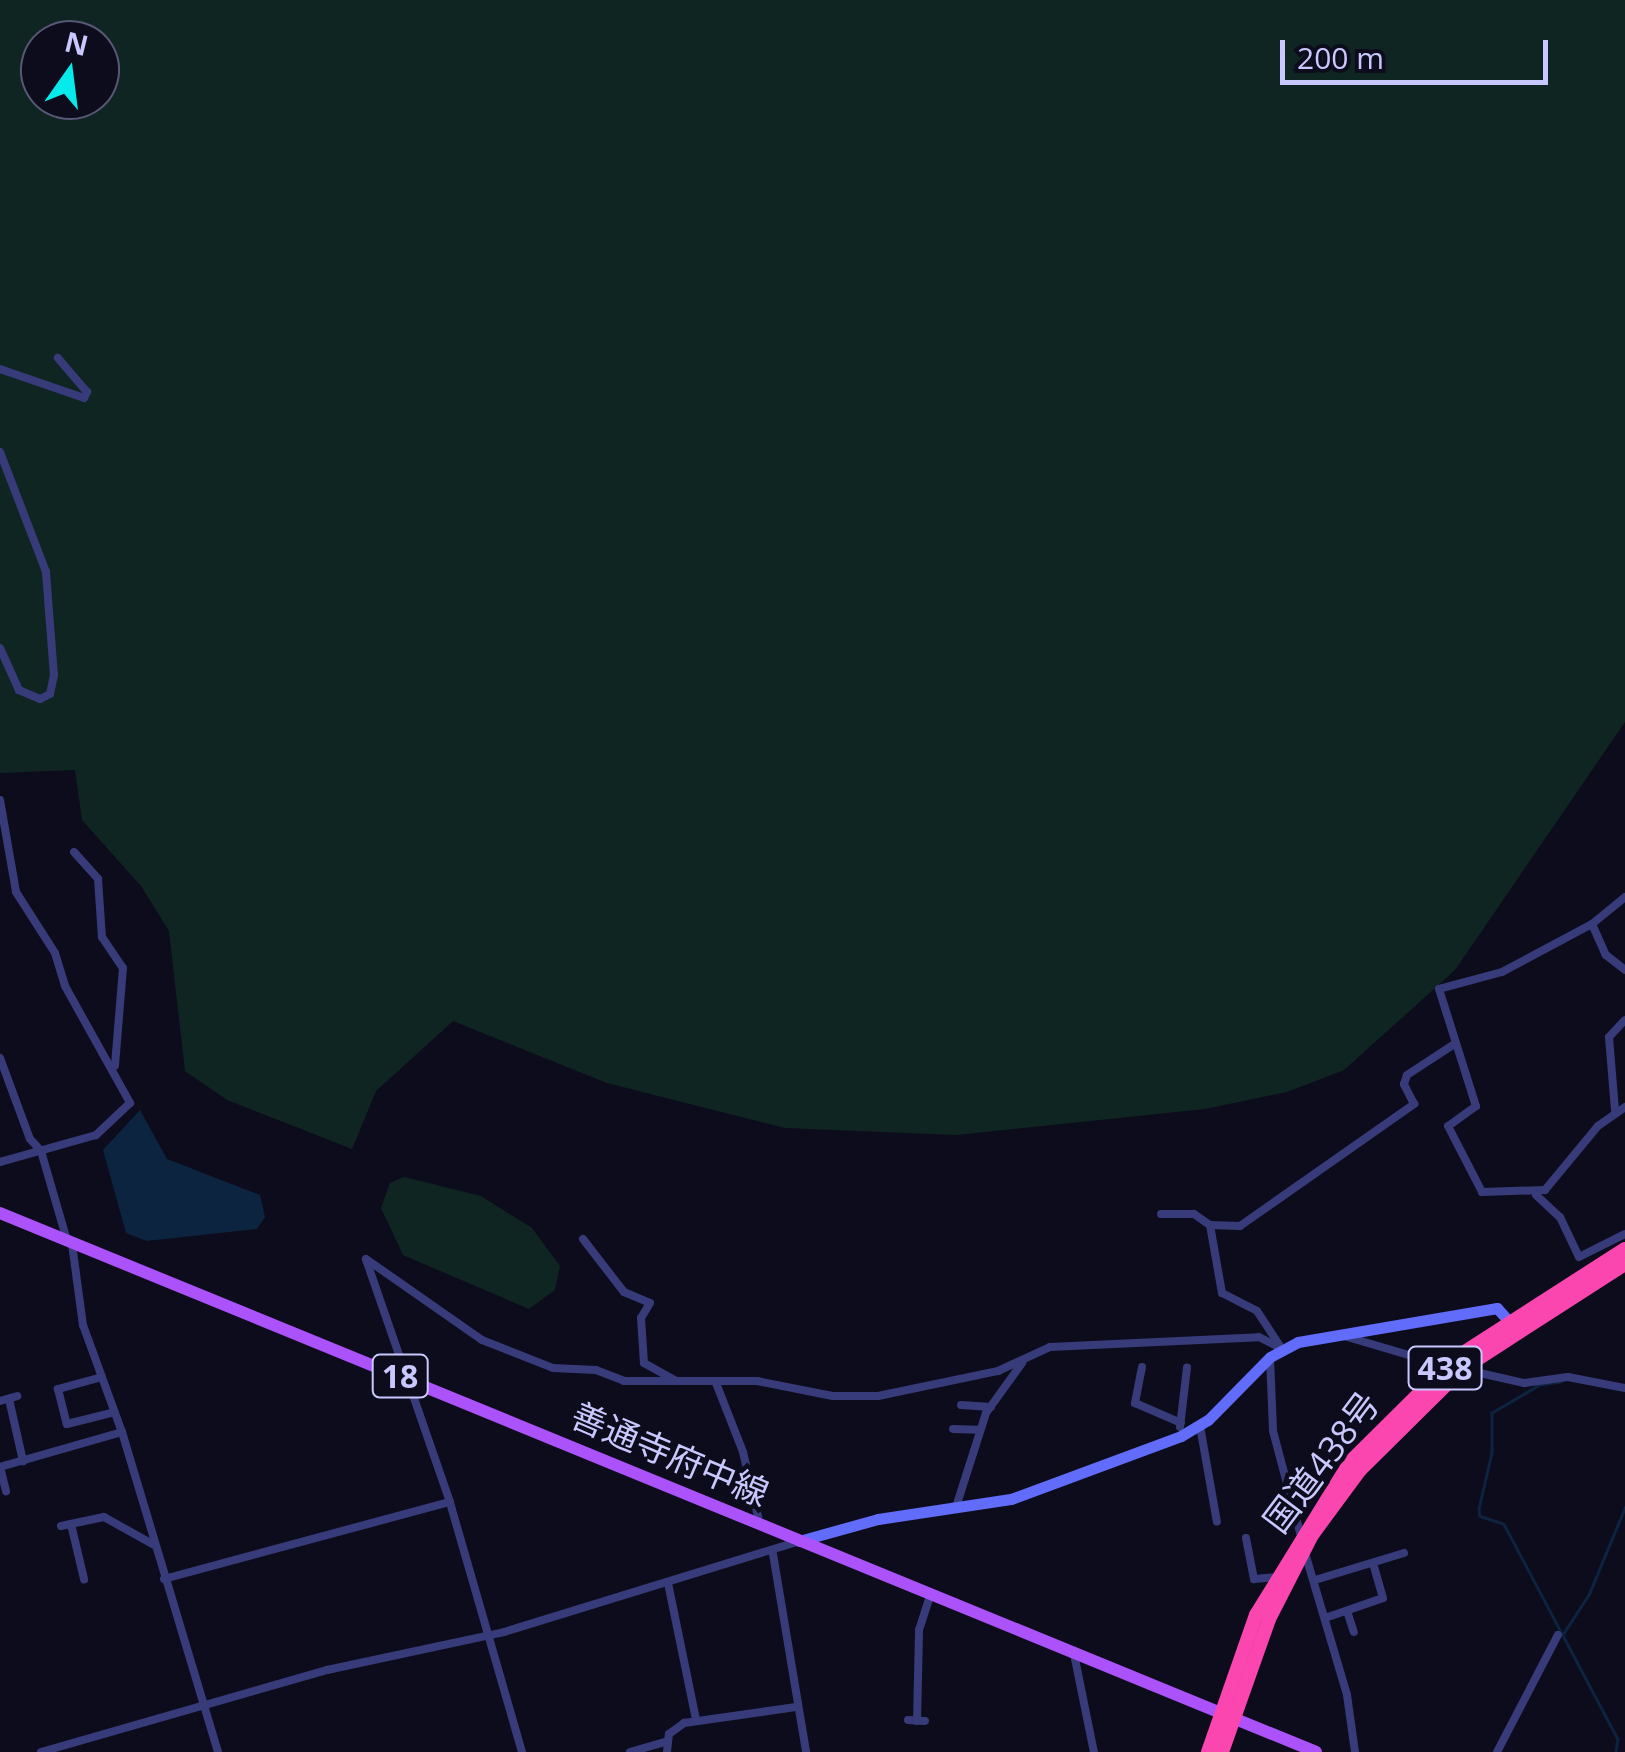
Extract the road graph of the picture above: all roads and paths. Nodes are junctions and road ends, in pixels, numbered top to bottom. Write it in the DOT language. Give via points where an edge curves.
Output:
graph roads {
  1 [pos="58,358"];
  2 [pos="0,369"];
  3 [pos="0,452"];
  4 [pos="0,648"];
  5 [pos="0,800"];
  6 [pos="74,852"];
  7 [pos="1625,896"];
  8 [pos="1592,924"];
  9 [pos="1625,970"];
  10 [pos="1625,1020"];
  11 [pos="1453,1045"];
  12 [pos="0,1058"];
  13 [pos="115,1066"];
  14 [pos="1625,1108"];
  15 [pos="1615,1110"];
  16 [pos="41,1151"];
  17 [pos="0,1162"];
  18 [pos="1536,1195"];
  19 [pos="0,1213"];
  20 [pos="1161,1214"];
  21 [pos="1210,1226"];
  22 [pos="69,1238"];
  23 [pos="584,1239"];
  24 [pos="1623,1242"];
  25 [pos="1625,1264"];
  26 [pos="1513,1324"];
  27 [pos="1340,1335"];
  28 [pos="1281,1348"];
  29 [pos="1270,1357"];
  30 [pos="1022,1363"];
  31 [pos="1446,1366"];
  32 [pos="1142,1367"];
  33 [pos="1187,1367"];
  34 [pos="1462,1369"];
  35 [pos="102,1377"];
  36 [pos="412,1380"];
  37 [pos="676,1381"];
  38 [pos="716,1383"];
  39 [pos="1625,1388"];
  40 [pos="9,1399"];
  41 [pos="961,1405"];
  42 [pos="991,1406"];
  43 [pos="114,1412"];
  44 [pos="1181,1423"];
  45 [pos="1200,1426"];
  46 [pos="953,1429"];
  47 [pos="978,1430"];
  48 [pos="122,1432"];
  49 [pos="1179,1438"];
  50 [pos="23,1461"];
  51 [pos="0,1467"];
  52 [pos="6,1490"];
  53 [pos="450,1502"];
  54 [pos="956,1507"];
  55 [pos="1217,1522"];
  56 [pos="71,1524"];
  57 [pos="760,1524"];
  58 [pos="61,1526"];
  59 [pos="1246,1538"];
  60 [pos="799,1541"];
  61 [pos="1302,1542"];
  62 [pos="154,1545"];
  63 [pos="773,1554"];
  64 [pos="1372,1563"];
  65 [pos="1398,1566"];
  66 [pos="1275,1577"];
  67 [pos="84,1579"];
  68 [pos="164,1579"];
  69 [pos="1315,1580"];
  70 [pos="668,1584"];
  71 [pos="931,1594"];
  72 [pos="1346,1611"];
  73 [pos="1325,1618"];
  74 [pos="1354,1632"];
  75 [pos="1558,1635"];
  76 [pos="487,1636"];
  77 [pos="1074,1654"];
  78 [pos="204,1703"];
  79 [pos="796,1707"];
  80 [pos="1225,1716"];
  81 [pos="696,1720"];
  82 [pos="917,1721"];
  83 [pos="67,1741"];
  84 [pos="666,1747"];
  85 [pos="41,1752"];
  86 [pos="70,1752"];
  87 [pos="218,1752"];
  88 [pos="522,1752"];
  89 [pos="630,1752"];
  90 [pos="806,1752"];
  91 [pos="1094,1752"];
  92 [pos="1208,1752"];
  93 [pos="1222,1752"];
  94 [pos="1316,1752"];
  95 [pos="1355,1752"];
  96 [pos="1497,1752"];
  1 -- 2 [label="street" via="87,395"];
  3 -- 4 [label="street" via="46,572 50,694 40,699 19,690"];
  5 -- 13 [label="street" via="16,892"];
  6 -- 13 [label="street" via="98,880 102,937 123,968"];
  7 -- 8 [label="street"];
  8 -- 9 [label="street" via="1606,955"];
  8 -- 11 [label="street" via="1490,977 1439,990"];
  10 -- 15 [label="street" via="1608,1037"];
  11 -- 18 [label="street" via="1476,1106 1448,1126 1472,1182 1482,1192"];
  11 -- 21 [label="street" via="1407,1075 1414,1104 1240,1226"];
  12 -- 16 [label="street" via="30,1139"];
  13 -- 16 [label="street" via="128,1090 124,1110 96,1135"];
  14 -- 15 [label="street"];
  15 -- 18 [label="street"];
  16 -- 17 [label="street"];
  16 -- 22 [label="street"];
  18 -- 24 [label="street" via="1560,1217 1580,1257"];
  19 -- 22 [label="main road, 善通寺府中線 / 18"];
  20 -- 21 [label="street" via="1194,1214"];
  21 -- 28 [label="street" via="1222,1293 1257,1311"];
  22 -- 35 [label="street" via="83,1325"];
  22 -- 36 [label="main road, 善通寺府中線 / 18"];
  23 -- 37 [label="street" via="624,1292 650,1302 641,1318 644,1364"];
  24 -- 26 [label="highway, 国道438号 / 438"];
  25 -- 26 [label="highway, 国道438号 / 438"];
  26 -- 27 [label="street" via="1497,1308"];
  26 -- 31 [label="highway, 国道438号 / 438"];
  26 -- 34 [label="highway, 国道438号 / 438"];
  27 -- 28 [label="street"];
  27 -- 31 [label="street"];
  28 -- 29 [label="street"];
  28 -- 30 [label="street" via="1259,1337 1076,1344 1050,1347"];
  29 -- 45 [label="street"];
  29 -- 61 [label="street" via="1273,1431"];
  30 -- 38 [label="street" via="878,1396"];
  30 -- 42 [label="street"];
  31 -- 61 [label="highway, 国道438号 / 438" via="1350,1462"];
  32 -- 44 [label="street" via="1135,1403"];
  33 -- 44 [label="street"];
  34 -- 39 [label="street" via="1524,1383 1568,1378"];
  34 -- 61 [label="highway, 国道438号 / 438" via="1360,1470"];
  35 -- 43 [label="street"];
  35 -- 43 [label="street" via="58,1389 66,1424"];
  36 -- 37 [label="street" via="366,1259 502,1349 553,1368 596,1370 624,1381"];
  36 -- 53 [label="street"];
  36 -- 57 [label="main road, 善通寺府中線 / 18"];
  37 -- 38 [label="street"];
  38 -- 57 [label="street" via="743,1452"];
  40 -- 50 [label="street"];
  41 -- 42 [label="street"];
  42 -- 47 [label="street"];
  43 -- 48 [label="street"];
  44 -- 49 [label="street"];
  45 -- 49 [label="street"];
  45 -- 55 [label="street"];
  46 -- 47 [label="street"];
  47 -- 54 [label="street"];
  48 -- 50 [label="street"];
  48 -- 62 [label="street"];
  49 -- 54 [label="street" via="1011,1499"];
  50 -- 51 [label="street"];
  51 -- 52 [label="street"];
  53 -- 68 [label="street"];
  53 -- 76 [label="street"];
  54 -- 60 [label="street"];
  56 -- 58 [label="street"];
  56 -- 62 [label="street" via="104,1517"];
  56 -- 67 [label="street"];
  57 -- 60 [label="main road, 善通寺府中線 / 18"];
  59 -- 66 [label="street" via="1254,1579"];
  60 -- 63 [label="street"];
  60 -- 71 [label="main road, 善通寺府中線 / 18"];
  61 -- 66 [label="highway, 国道438号 / 438"];
  61 -- 69 [label="street"];
  61 -- 80 [label="highway, 国道438号 / 438"];
  62 -- 68 [label="street"];
  63 -- 70 [label="street"];
  63 -- 79 [label="street"];
  64 -- 65 [label="street" via="1400,1555"];
  64 -- 69 [label="street"];
  64 -- 72 [label="street" via="1382,1598"];
  66 -- 80 [label="highway, 国道438号 / 438"];
  68 -- 78 [label="street"];
  69 -- 73 [label="street"];
  70 -- 76 [label="street"];
  70 -- 81 [label="street"];
  71 -- 77 [label="main road, 善通寺府中線 / 18"];
  71 -- 82 [label="street" via="919,1630"];
  72 -- 73 [label="street"];
  72 -- 74 [label="street"];
  73 -- 95 [label="street"];
  75 -- 96 [label="street"];
  76 -- 78 [label="street"];
  76 -- 88 [label="street"];
  77 -- 80 [label="main road, 善通寺府中線 / 18"];
  77 -- 91 [label="street"];
  78 -- 83 [label="street"];
  78 -- 87 [label="street"];
  79 -- 81 [label="street"];
  79 -- 90 [label="street"];
  80 -- 92 [label="highway, 国道438号 / 438"];
  80 -- 93 [label="highway, 国道438号 / 438"];
  80 -- 94 [label="main road, 善通寺府中線 / 18"];
  81 -- 84 [label="street"];
  83 -- 85 [label="street"];
  83 -- 86 [label="street"];
  84 -- 89 [label="street"];
}
